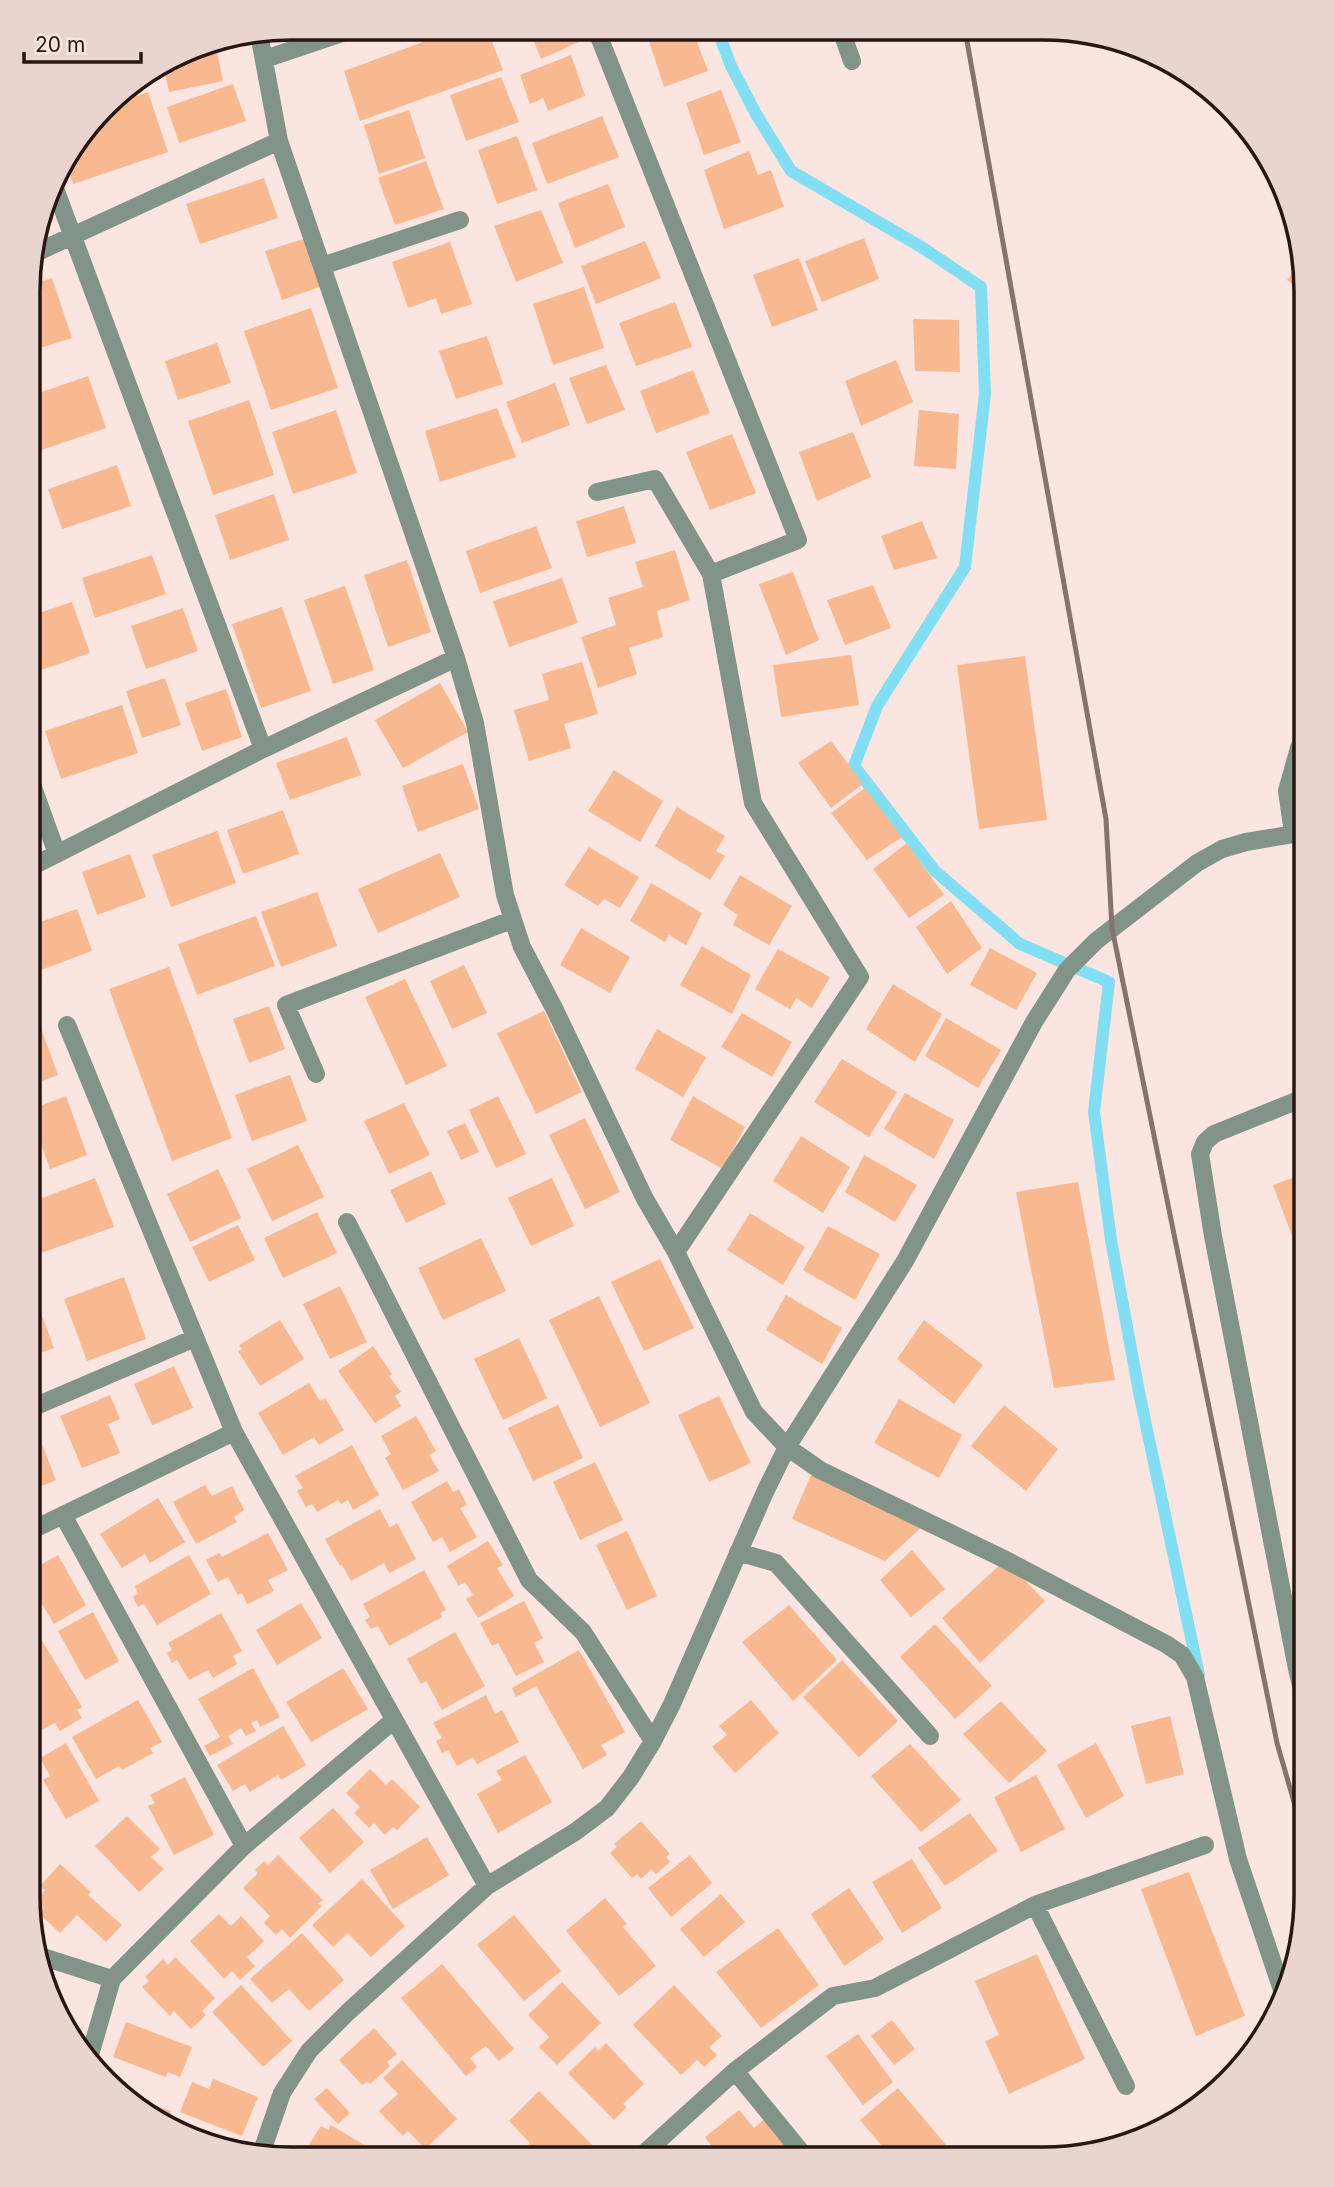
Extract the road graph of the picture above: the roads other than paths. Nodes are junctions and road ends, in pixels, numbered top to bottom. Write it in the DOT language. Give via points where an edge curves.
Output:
graph roads {
  1 [pos="321,40"];
  2 [pos="600,40"];
  3 [pos="845,40"];
  4 [pos="261,42"];
  5 [pos="265,59"];
  6 [pos="852,61"];
  7 [pos="279,141"];
  8 [pos="58,198"];
  9 [pos="460,220"];
  10 [pos="71,235"];
  11 [pos="44,248"];
  12 [pos="322,266"];
  13 [pos="597,492"];
  14 [pos="711,575"];
  15 [pos="456,658"];
  16 [pos="264,749"];
  17 [pos="1294,766"];
  18 [pos="40,807"];
  19 [pos="1294,815"];
  20 [pos="1294,833"];
  21 [pos="57,854"];
  22 [pos="40,862"];
  23 [pos="512,920"];
  24 [pos="67,1025"];
  25 [pos="316,1074"];
  26 [pos="1294,1102"];
  27 [pos="347,1222"];
  28 [pos="676,1252"];
  29 [pos="195,1338"];
  30 [pos="40,1404"];
  31 [pos="234,1432"];
  32 [pos="787,1447"];
  33 [pos="63,1515"];
  34 [pos="40,1526"];
  35 [pos="738,1552"];
  36 [pos="1294,1633"];
  37 [pos="394,1720"];
  38 [pos="930,1736"];
  39 [pos="653,1741"];
  40 [pos="1205,1845"];
  41 [pos="244,1846"];
  42 [pos="487,1886"];
  43 [pos="1035,1905"];
  44 [pos="48,1959"];
  45 [pos="112,1979"];
  46 [pos="1279,1981"];
  47 [pos="92,2050"];
  48 [pos="735,2071"];
  49 [pos="1126,2086"];
  50 [pos="264,2145"];
  51 [pos="651,2147"];
  52 [pos="797,2147"];
  1 -- 5 [label="street"];
  2 -- 14 [label="street" via="798,540"];
  3 -- 6 [label="street"];
  4 -- 5 [label="street"];
  5 -- 7 [label="street"];
  7 -- 10 [label="street"];
  7 -- 12 [label="street"];
  8 -- 10 [label="street"];
  9 -- 12 [label="street"];
  10 -- 11 [label="street"];
  10 -- 16 [label="street"];
  12 -- 15 [label="street"];
  13 -- 14 [label="street" via="655,479"];
  14 -- 28 [label="street" via="753,803 860,977"];
  15 -- 16 [label="street"];
  15 -- 23 [label="street" via="475,723"];
  16 -- 21 [label="street"];
  17 -- 19 [label="street" via="1287,792"];
  18 -- 21 [label="street"];
  20 -- 32 [label="street" via="1222,849 1197,863 1096,941 1067,970 1034,1022 905,1262"];
  21 -- 22 [label="street"];
  23 -- 25 [label="street" via="286,1005"];
  23 -- 28 [label="street" via="645,1199"];
  24 -- 29 [label="street"];
  26 -- 36 [label="street" via="1214,1133 1200,1154"];
  27 -- 39 [label="street" via="529,1580 583,1632"];
  28 -- 32 [label="street" via="754,1412"];
  29 -- 30 [label="street"];
  29 -- 31 [label="street"];
  31 -- 33 [label="street"];
  31 -- 37 [label="street"];
  32 -- 35 [label="street"];
  32 -- 46 [label="street" via="820,1470 1002,1558 1182,1655 1195,1677 1238,1859"];
  33 -- 34 [label="street"];
  33 -- 41 [label="street"];
  35 -- 38 [label="street" via="776,1563"];
  35 -- 39 [label="street"];
  37 -- 41 [label="street"];
  37 -- 42 [label="street"];
  39 -- 42 [label="street" via="607,1808"];
  40 -- 43 [label="street"];
  41 -- 45 [label="street"];
  42 -- 50 [label="street" via="309,2051 282,2093"];
  43 -- 48 [label="street" via="875,1988 833,1996"];
  43 -- 49 [label="street"];
  44 -- 45 [label="street"];
  45 -- 47 [label="street"];
  48 -- 51 [label="street"];
  48 -- 52 [label="street"];
}
